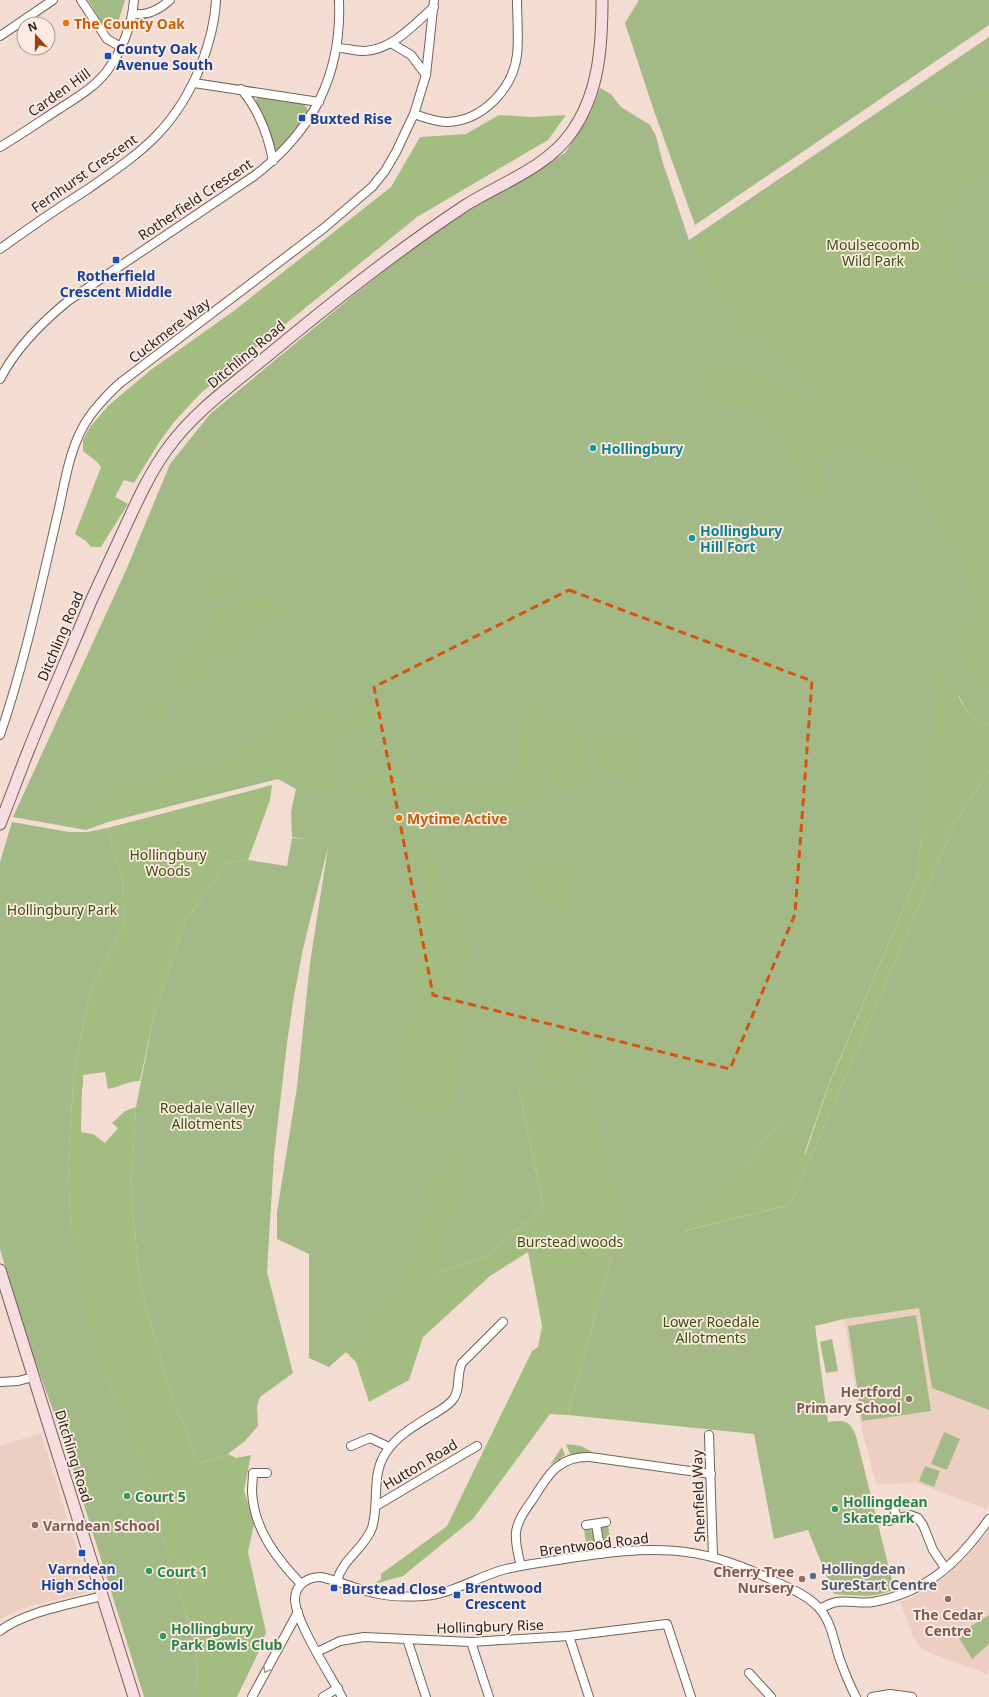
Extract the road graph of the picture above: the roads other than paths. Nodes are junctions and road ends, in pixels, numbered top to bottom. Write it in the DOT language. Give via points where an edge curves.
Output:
graph roads {
  1 [pos="53,0"];
  2 [pos="81,0"];
  3 [pos="134,0"];
  4 [pos="170,0"];
  5 [pos="216,0"];
  6 [pos="339,0"];
  7 [pos="517,0"];
  8 [pos="602,0"];
  9 [pos="434,3"];
  10 [pos="132,14"];
  11 [pos="0,36"];
  12 [pos="392,43"];
  13 [pos="121,47"];
  14 [pos="337,48"];
  15 [pos="426,75"];
  16 [pos="194,83"];
  17 [pos="241,89"];
  18 [pos="319,102"];
  19 [pos="414,114"];
  20 [pos="0,147"];
  21 [pos="273,161"];
  22 [pos="0,249"];
  23 [pos="0,379"];
  24 [pos="0,735"];
  25 [pos="0,824"];
  26 [pos="0,1270"];
  27 [pos="503,1322"];
  28 [pos="33,1377"];
  29 [pos="0,1382"];
  30 [pos="710,1435"];
  31 [pos="351,1446"];
  32 [pos="477,1446"];
  33 [pos="389,1448"];
  34 [pos="267,1473"];
  35 [pos="711,1474"];
  36 [pos="376,1506"];
  37 [pos="894,1508"];
  38 [pos="897,1518"];
  39 [pos="989,1520"];
  40 [pos="889,1521"];
  41 [pos="606,1522"];
  42 [pos="596,1524"];
  43 [pos="586,1526"];
  44 [pos="600,1554"];
  45 [pos="713,1556"];
  46 [pos="521,1566"];
  47 [pos="945,1568"];
  48 [pos="337,1581"];
  49 [pos="301,1584"];
  50 [pos="102,1596"];
  51 [pos="820,1609"];
  52 [pos="298,1612"];
  53 [pos="0,1631"];
  54 [pos="569,1636"];
  55 [pos="408,1639"];
  56 [pos="471,1642"];
  57 [pos="317,1652"];
  58 [pos="750,1673"];
  59 [pos="338,1688"];
  60 [pos="134,1697"];
  61 [pos="252,1697"];
  62 [pos="324,1697"];
  63 [pos="342,1697"];
  64 [pos="426,1697"];
  65 [pos="489,1697"];
  66 [pos="589,1697"];
  67 [pos="691,1697"];
  68 [pos="771,1697"];
  69 [pos="856,1697"];
  70 [pos="872,1697"];
  71 [pos="912,1697"];
  1 -- 11 [label="street"];
  2 -- 13 [label="street" via="107,40"];
  3 -- 10 [label="street, Carden Hill"];
  4 -- 10 [label="street" via="151,12"];
  5 -- 16 [label="street, Fernhurst Crescent" via="212,29"];
  6 -- 14 [label="street, Rotherfield Crescent"];
  7 -- 19 [label="street" via="517,56 511,76 494,101 476,114 447,122"];
  8 -- 25 [label="street, Ditchling Road" via="602,33 595,79 580,119 565,141 528,170 467,204 398,252 202,410 168,448 141,492 105,570 29,748"];
  9 -- 12 [label="street"];
  9 -- 15 [label="street, Cuckmere Way"];
  10 -- 13 [label="street, Carden Hill"];
  12 -- 14 [label="street" via="366,51"];
  12 -- 15 [label="street" via="411,55"];
  13 -- 20 [label="street, Carden Hill" via="107,71 92,86"];
  14 -- 18 [label="street, Rotherfield Crescent"];
  15 -- 19 [label="street, Cuckmere Way"];
  16 -- 17 [label="street"];
  16 -- 22 [label="street, Fernhurst Crescent" via="168,122 138,153"];
  17 -- 18 [label="street"];
  17 -- 21 [label="street" via="261,120"];
  18 -- 21 [label="street, Rotherfield Crescent" via="297,136"];
  19 -- 24 [label="street, Cuckmere Way" via="385,171 361,197 120,383 93,411 82,427 72,456 12,698"];
  21 -- 23 [label="street, Rotherfield Crescent" via="68,301 22,346"];
  26 -- 28 [label="street, Ditchling Road"];
  27 -- 33 [label="street" via="462,1363 456,1396 450,1403 410,1429"];
  28 -- 29 [label="street"];
  28 -- 50 [label="street, Ditchling Road"];
  30 -- 35 [label="street, Shenfield Way"];
  31 -- 33 [label="street" via="370,1438"];
  32 -- 36 [label="street, Hutton Road"];
  33 -- 36 [label="street" via="383,1456 377,1476"];
  34 -- 49 [label="street" via="253,1473 252,1492 259,1523 274,1553"];
  35 -- 45 [label="street, Shenfield Way"];
  35 -- 46 [label="street" via="590,1457 565,1462 547,1477 520,1520 516,1539"];
  36 -- 48 [label="street" via="369,1534 345,1562"];
  37 -- 38 [label="street"];
  38 -- 40 [label="street"];
  38 -- 47 [label="street" via="910,1516 919,1520"];
  39 -- 47 [label="street"];
  41 -- 42 [label="street"];
  42 -- 43 [label="street"];
  42 -- 44 [label="street"];
  44 -- 45 [label="street, Brentwood Road" via="664,1549"];
  44 -- 46 [label="street, Brentwood Road"];
  45 -- 51 [label="street, Brentwood Road" via="754,1571 798,1592"];
  46 -- 48 [label="street, Brentwood Road" via="486,1575 440,1594 425,1596 385,1595"];
  47 -- 51 [label="street" via="923,1586 898,1595 872,1602 838,1602"];
  48 -- 49 [label="street, Brentwood Road" via="317,1577 307,1579"];
  49 -- 52 [label="street" via="295,1598"];
  50 -- 53 [label="street" via="26,1617"];
  50 -- 60 [label="street, Ditchling Road"];
  51 -- 69 [label="street, Brentwood Road" via="834,1637 846,1678"];
  52 -- 57 [label="street"];
  52 -- 61 [label="street, one-way"];
  54 -- 56 [label="street, Hollingbury Rise"];
  54 -- 66 [label="street"];
  54 -- 67 [label="street, Hollingbury Rise" via="667,1624"];
  55 -- 56 [label="street, Hollingbury Rise"];
  55 -- 57 [label="street, Hollingbury Rise" via="349,1638"];
  55 -- 64 [label="street"];
  56 -- 65 [label="street"];
  57 -- 59 [label="street"];
  58 -- 68 [label="street"];
  59 -- 62 [label="street"];
  59 -- 63 [label="street"];
  70 -- 71 [label="street" via="890,1694"];
}
